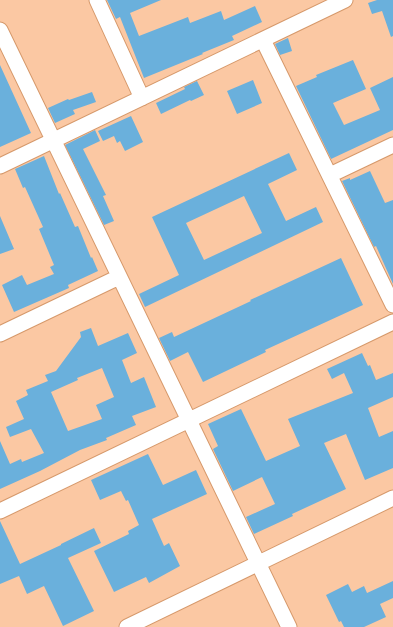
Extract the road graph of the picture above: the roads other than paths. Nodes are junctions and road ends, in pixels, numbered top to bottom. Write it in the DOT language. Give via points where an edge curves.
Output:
graph roads {
  1 [pos="97,0"];
  2 [pos="345,0"];
  3 [pos="0,30"];
  4 [pos="263,40"];
  5 [pos="142,98"];
  6 [pos="53,140"];
  7 [pos="393,145"];
  8 [pos="0,166"];
  9 [pos="330,175"];
  10 [pos="120,277"];
  11 [pos="393,305"];
  12 [pos="393,322"];
  13 [pos="0,334"];
  14 [pos="189,420"];
  15 [pos="393,498"];
  16 [pos="0,511"];
  17 [pos="258,564"];
  18 [pos="127,627"];
  19 [pos="289,627"];
  1 -- 5 [label="street"];
  2 -- 4 [label="street"];
  3 -- 6 [label="street"];
  4 -- 5 [label="street"];
  4 -- 9 [label="street"];
  5 -- 6 [label="street"];
  6 -- 8 [label="street"];
  6 -- 10 [label="street"];
  7 -- 9 [label="street"];
  9 -- 11 [label="street"];
  10 -- 13 [label="street"];
  10 -- 14 [label="street"];
  12 -- 14 [label="street"];
  14 -- 16 [label="street"];
  14 -- 17 [label="street"];
  15 -- 17 [label="street"];
  17 -- 18 [label="street"];
  17 -- 19 [label="street"];
}
